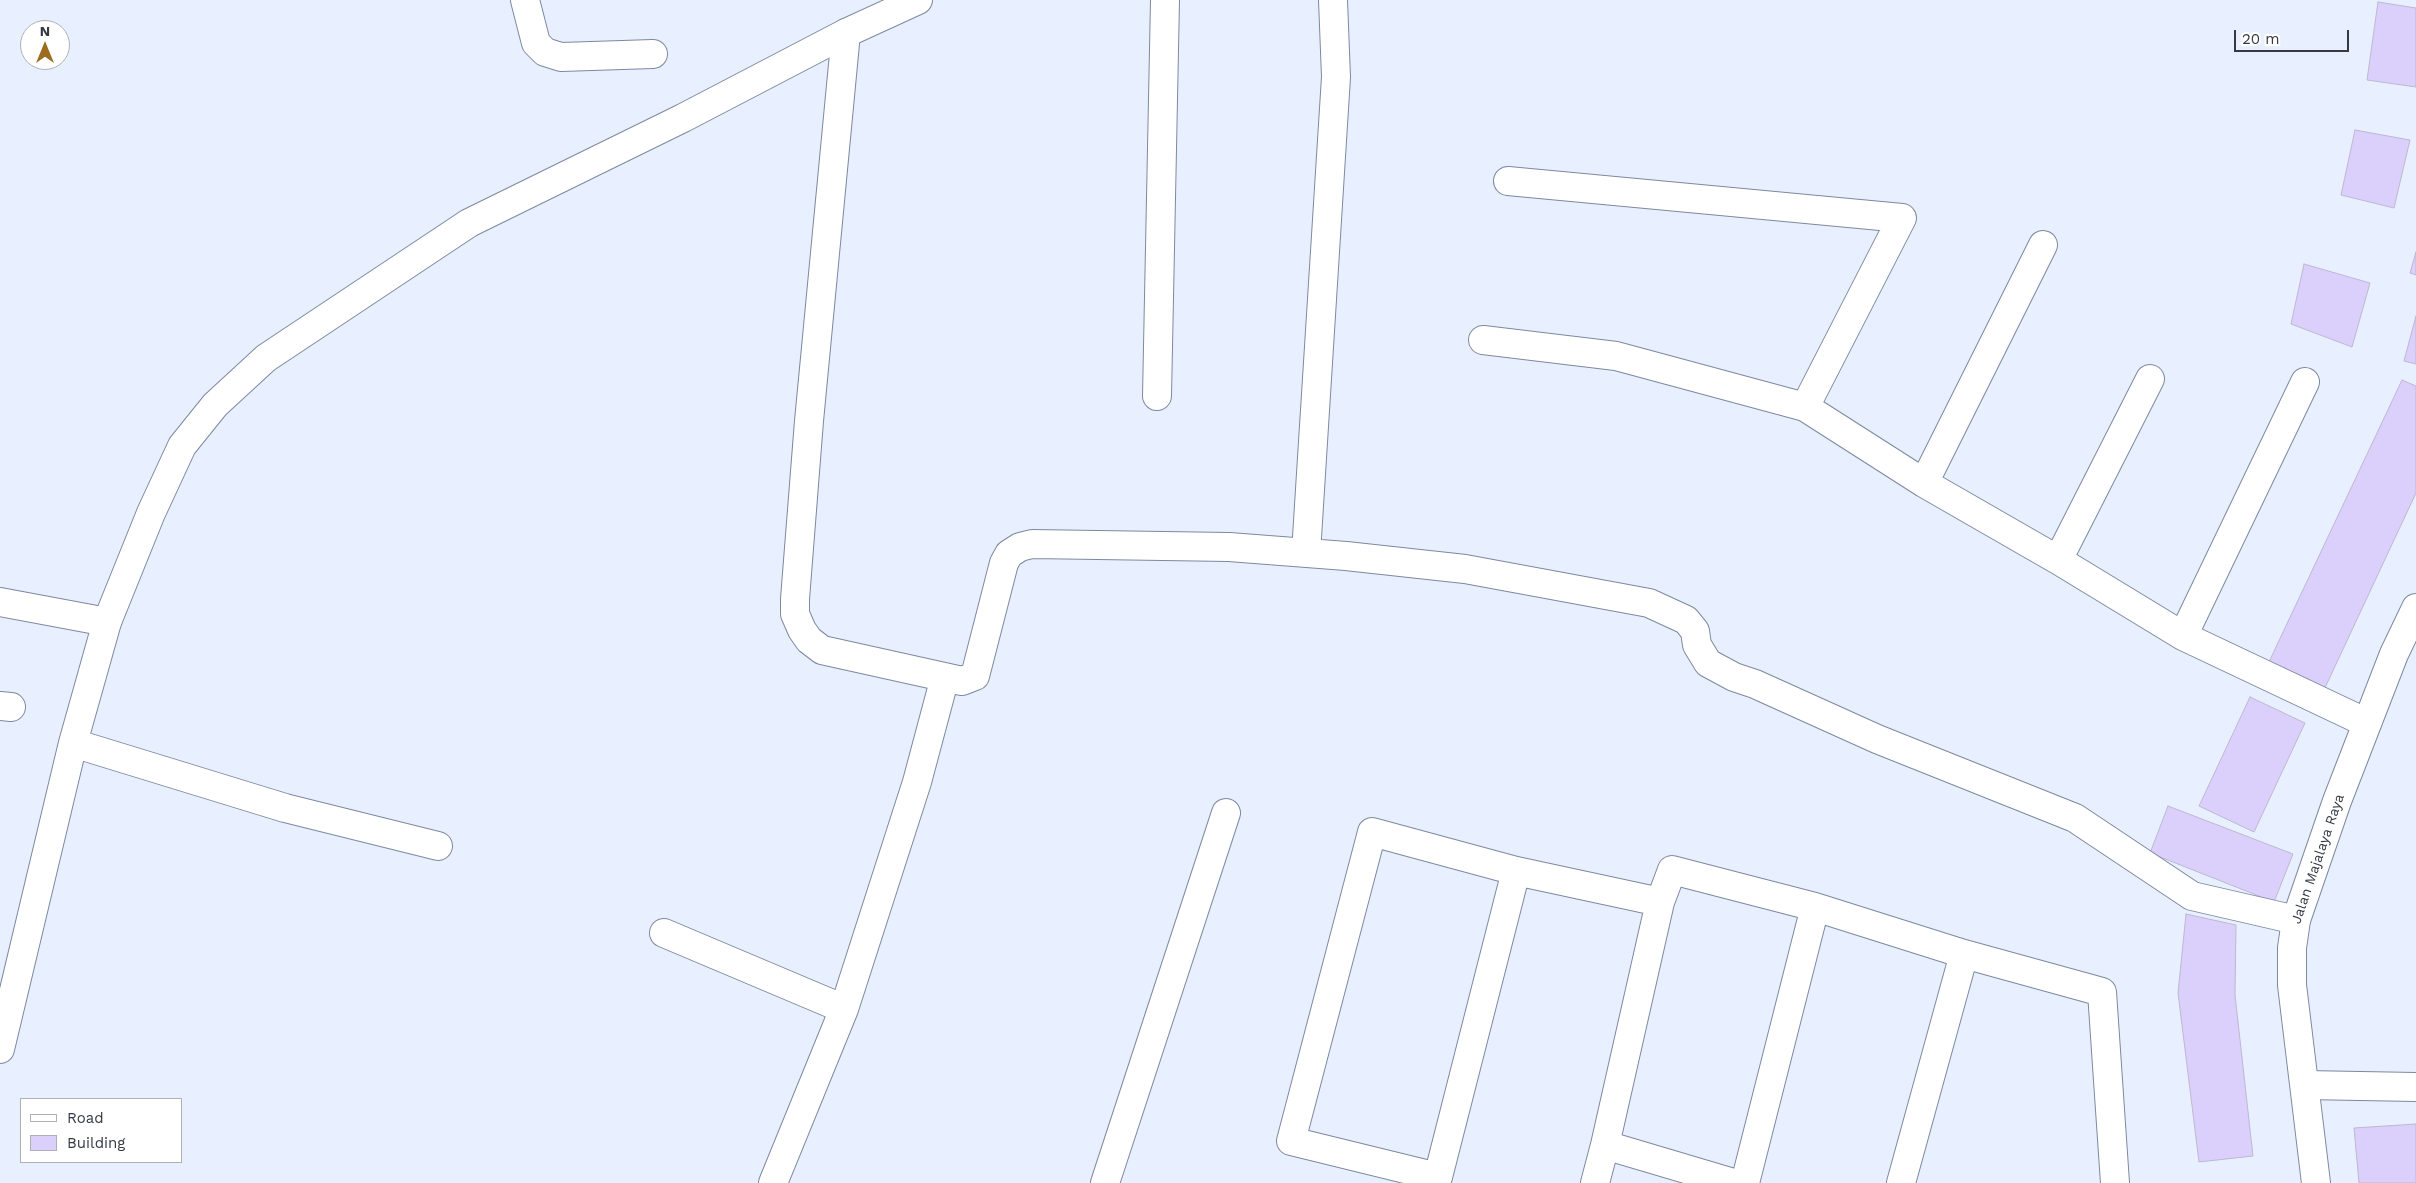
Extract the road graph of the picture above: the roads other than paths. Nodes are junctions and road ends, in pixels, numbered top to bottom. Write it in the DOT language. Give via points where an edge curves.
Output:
graph roads {
  1 [pos="525,0"];
  2 [pos="918,0"];
  3 [pos="1165,0"];
  4 [pos="1333,0"];
  5 [pos="846,33"];
  6 [pos="654,54"];
  7 [pos="1508,181"];
  8 [pos="2043,245"];
  9 [pos="1483,340"];
  10 [pos="2150,379"];
  11 [pos="2305,382"];
  12 [pos="1157,396"];
  13 [pos="1805,407"];
  14 [pos="1924,483"];
  15 [pos="1306,553"];
  16 [pos="2058,560"];
  17 [pos="0,602"];
  18 [pos="2416,608"];
  19 [pos="107,622"];
  20 [pos="2183,636"];
  21 [pos="945,678"];
  22 [pos="2367,723"];
  23 [pos="73,743"];
  24 [pos="1226,813"];
  25 [pos="438,846"];
  26 [pos="1516,871"];
  27 [pos="1660,902"];
  28 [pos="1816,907"];
  29 [pos="2296,920"];
  30 [pos="664,934"];
  31 [pos="1964,954"];
  32 [pos="844,1010"];
  33 [pos="0,1049"];
  34 [pos="2305,1085"];
  35 [pos="2416,1087"];
  36 [pos="1605,1146"];
  37 [pos="773,1183"];
  38 [pos="1105,1183"];
  39 [pos="1595,1183"];
  40 [pos="1733,1183"];
  41 [pos="1745,1183"];
  42 [pos="1901,1183"];
  43 [pos="2115,1183"];
  44 [pos="2316,1183"];
  1 -- 6 [label="street" via="536,43 546,52 562,57"];
  2 -- 5 [label="street"];
  3 -- 12 [label="street"];
  4 -- 15 [label="street" via="1336,77"];
  5 -- 19 [label="street" via="470,223 266,358 215,405 182,446"];
  5 -- 21 [label="street" via="809,421 795,614 809,640 822,650"];
  7 -- 13 [label="street" via="1902,218"];
  8 -- 14 [label="street"];
  9 -- 13 [label="street" via="1616,356"];
  10 -- 16 [label="street"];
  11 -- 20 [label="street"];
  13 -- 14 [label="street"];
  14 -- 16 [label="street"];
  15 -- 21 [label="street" via="1219,547 1020,546 1009,554 1004,563 975,676 962,681"];
  15 -- 29 [label="street" via="1465,569 1649,603 1686,620 1695,632 1697,645 1708,663 1734,678 2076,818 2192,896"];
  16 -- 20 [label="street"];
  17 -- 19 [label="street"];
  18 -- 22 [label="street, Jalan Majalaya Raya"];
  19 -- 23 [label="street"];
  20 -- 22 [label="street"];
  21 -- 32 [label="street" via="917,782"];
  22 -- 29 [label="street, Jalan Majalaya Raya"];
  23 -- 25 [label="street" via="286,808"];
  23 -- 33 [label="street"];
  24 -- 38 [label="street"];
  26 -- 26 [label="street" via="1372,832 1291,1141 1438,1177"];
  26 -- 27 [label="street"];
  27 -- 28 [label="street" via="1672,870"];
  27 -- 36 [label="street"];
  28 -- 31 [label="street"];
  28 -- 41 [label="street"];
  29 -- 34 [label="street, Jalan Majalaya Raya" via="2292,985"];
  30 -- 32 [label="street"];
  31 -- 42 [label="street"];
  31 -- 43 [label="street" via="2102,992"];
  32 -- 37 [label="street"];
  34 -- 35 [label="street"];
  34 -- 44 [label="street, Jalan Majalaya Raya"];
  36 -- 39 [label="street"];
  36 -- 40 [label="street"];
}
